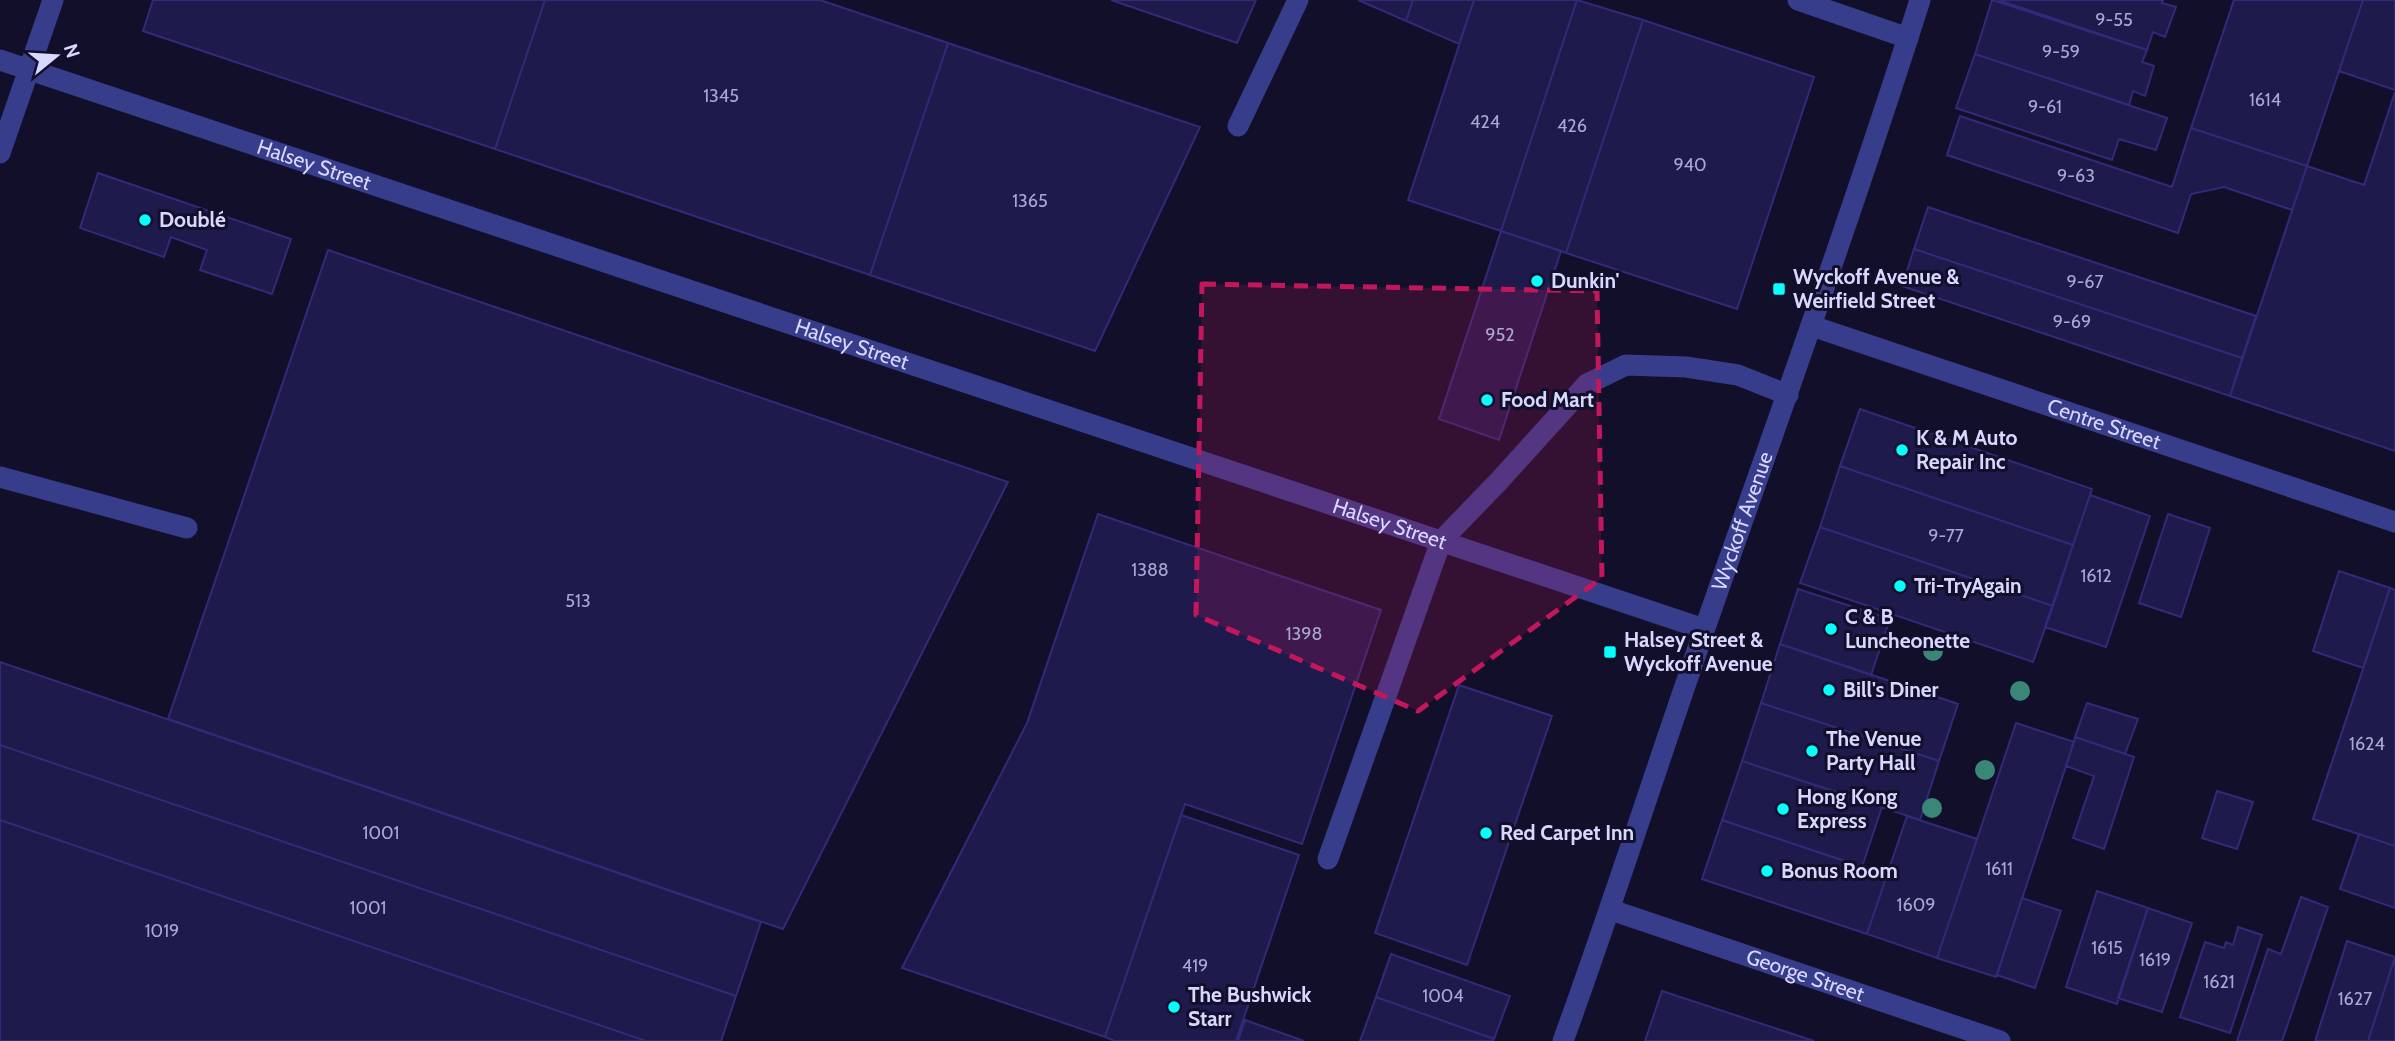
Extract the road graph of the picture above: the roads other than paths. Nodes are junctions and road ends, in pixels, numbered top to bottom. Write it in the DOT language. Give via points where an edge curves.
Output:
graph roads {
  1 [pos="53,0"];
  2 [pos="1298,0"];
  3 [pos="1798,0"];
  4 [pos="1920,0"];
  5 [pos="1908,38"];
  6 [pos="0,60"];
  7 [pos="28,70"];
  8 [pos="1238,126"];
  9 [pos="0,153"];
  10 [pos="1812,326"];
  11 [pos="1788,395"];
  12 [pos="0,477"];
  13 [pos="2395,522"];
  14 [pos="187,528"];
  15 [pos="1441,541"];
  16 [pos="1704,629"];
  17 [pos="1328,859"];
  18 [pos="1611,910"];
  19 [pos="1563,1041"];
  20 [pos="2000,1041"];
  1 -- 7 [label="street"];
  2 -- 8 [label="street"];
  3 -- 5 [label="street"];
  4 -- 5 [label="street, Wyckoff Avenue"];
  5 -- 10 [label="street, Wyckoff Avenue"];
  6 -- 7 [label="street, Halsey Street"];
  7 -- 9 [label="street"];
  7 -- 15 [label="street, Halsey Street"];
  10 -- 11 [label="street, Wyckoff Avenue"];
  10 -- 13 [label="street, Centre Street"];
  11 -- 15 [label="street" via="1738,375 1626,365 1587,384"];
  11 -- 16 [label="street, Wyckoff Avenue"];
  12 -- 14 [label="street"];
  15 -- 16 [label="street, Halsey Street"];
  15 -- 17 [label="street"];
  16 -- 18 [label="street, Wyckoff Avenue"];
  18 -- 19 [label="street, Wyckoff Avenue"];
  18 -- 20 [label="street, George Street"];
}
